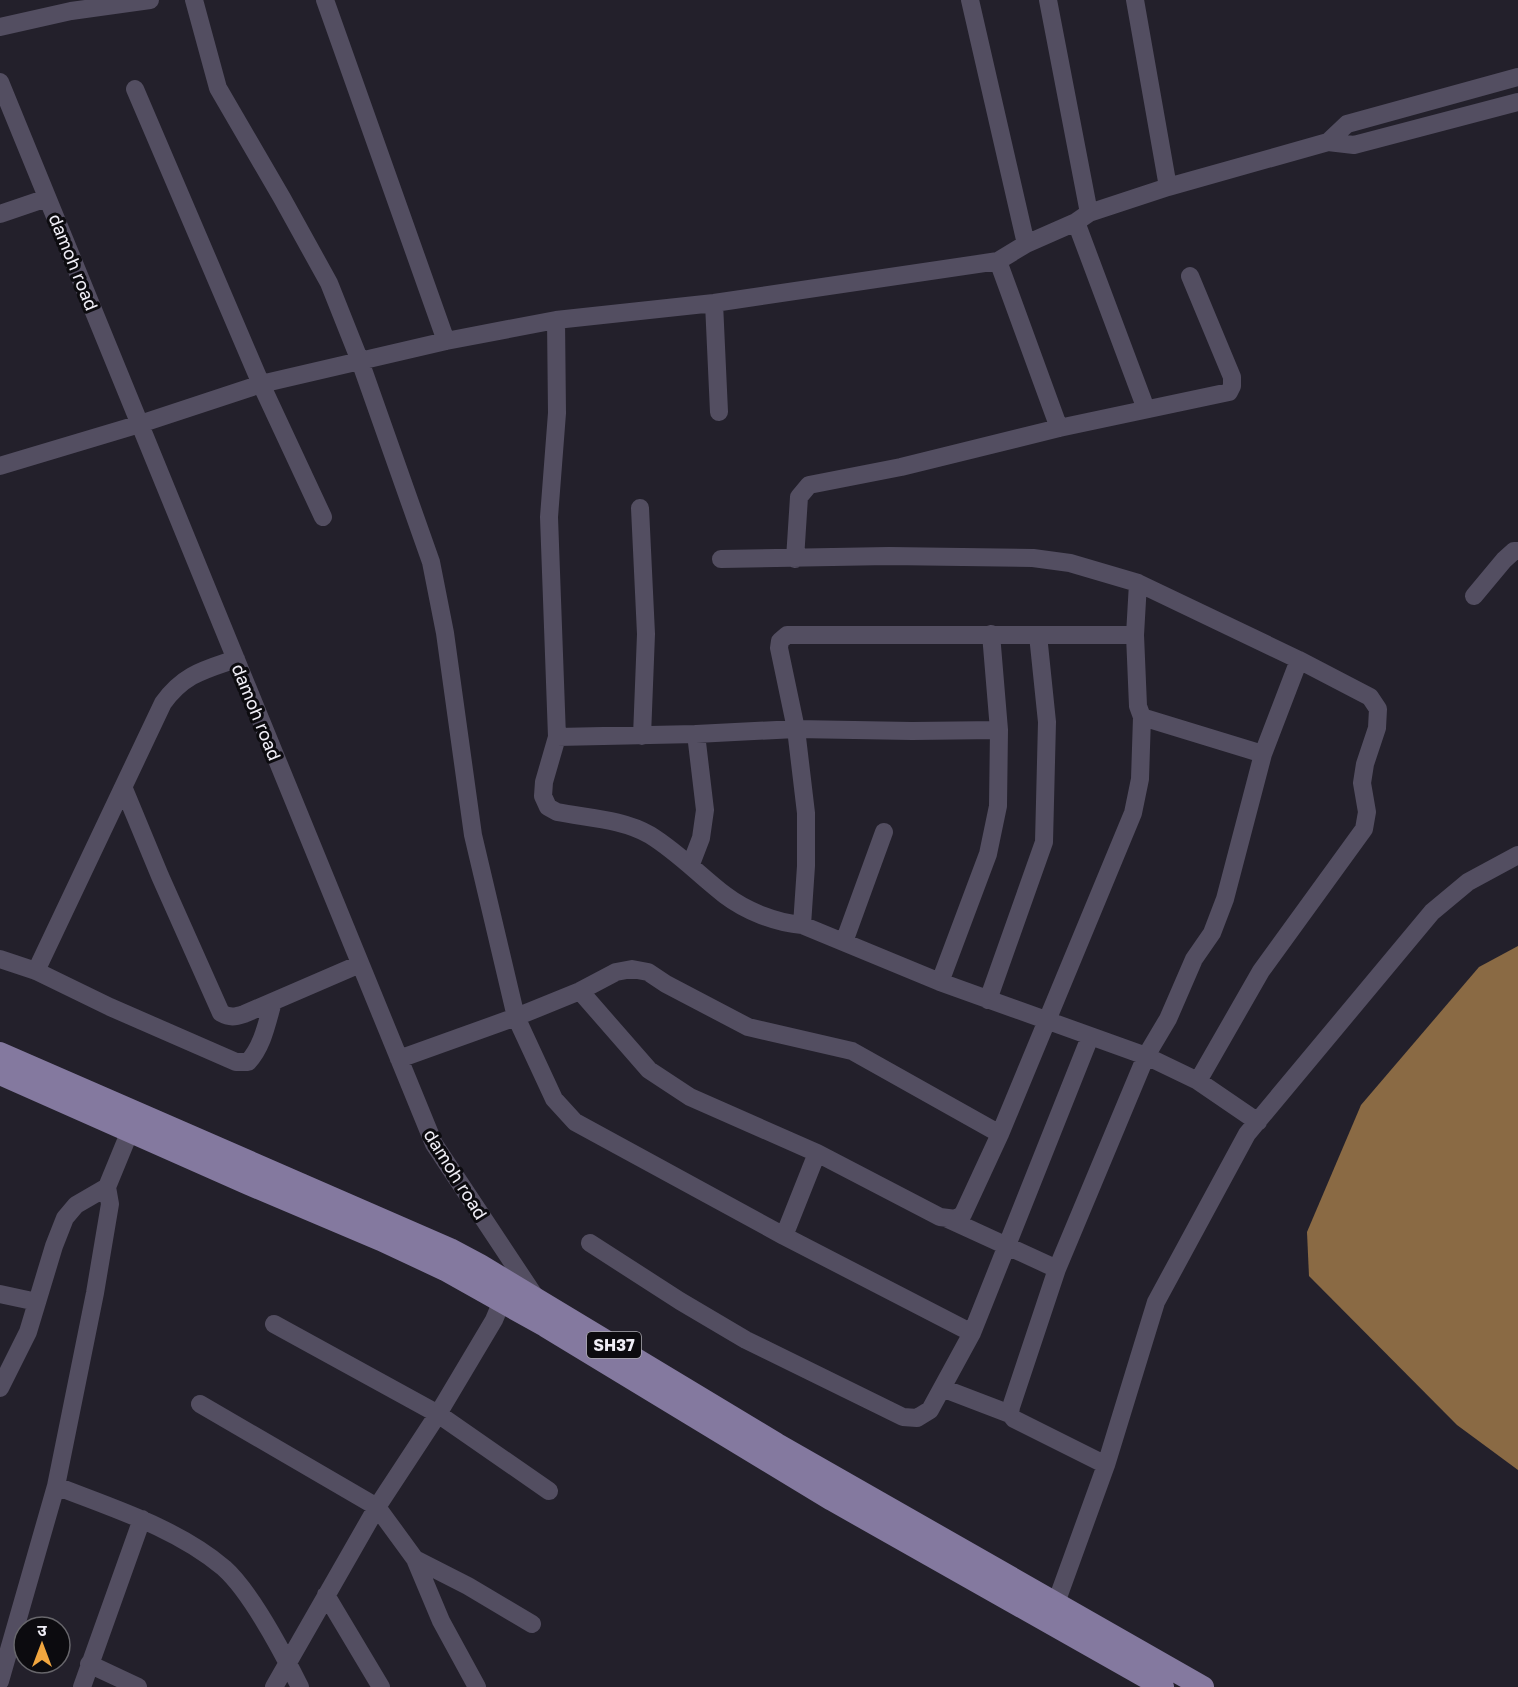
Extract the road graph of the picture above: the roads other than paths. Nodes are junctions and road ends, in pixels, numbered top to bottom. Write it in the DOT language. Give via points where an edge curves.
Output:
graph roads {
  1 [pos="150,0"];
  2 [pos="195,0"];
  3 [pos="325,0"];
  4 [pos="970,0"];
  5 [pos="1048,0"];
  6 [pos="1135,0"];
  7 [pos="0,27"];
  8 [pos="1518,78"];
  9 [pos="0,82"];
  10 [pos="135,89"];
  11 [pos="1518,102"];
  12 [pos="1328,142"];
  13 [pos="1168,187"];
  14 [pos="47,198"];
  15 [pos="0,214"];
  16 [pos="1083,218"];
  17 [pos="1026,244"];
  18 [pos="998,261"];
  19 [pos="1190,276"];
  20 [pos="714,303"];
  21 [pos="556,320"];
  22 [pos="446,340"];
  23 [pos="360,362"];
  24 [pos="261,384"];
  25 [pos="1146,409"];
  26 [pos="719,412"];
  27 [pos="140,424"];
  28 [pos="1059,428"];
  29 [pos="0,466"];
  30 [pos="640,508"];
  31 [pos="323,516"];
  32 [pos="1518,551"];
  33 [pos="721,559"];
  34 [pos="795,559"];
  35 [pos="1138,583"];
  36 [pos="1474,596"];
  37 [pos="991,634"];
  38 [pos="1135,635"];
  39 [pos="1038,636"];
  40 [pos="236,659"];
  41 [pos="1299,660"];
  42 [pos="1142,717"];
  43 [pos="796,729"];
  44 [pos="999,730"];
  45 [pos="696,734"];
  46 [pos="642,736"];
  47 [pos="557,737"];
  48 [pos="1263,754"];
  49 [pos="124,789"];
  50 [pos="884,832"];
  51 [pos="1518,855"];
  52 [pos="691,864"];
  53 [pos="802,925"];
  54 [pos="843,942"];
  55 [pos="0,959"];
  56 [pos="360,964"];
  57 [pos="36,971"];
  58 [pos="940,982"];
  59 [pos="580,991"];
  60 [pos="988,1000"];
  61 [pos="273,1002"];
  62 [pos="516,1017"];
  63 [pos="1047,1021"];
  64 [pos="1090,1037"];
  65 [pos="0,1053"];
  66 [pos="1146,1056"];
  67 [pos="399,1059"];
  68 [pos="0,1074"];
  69 [pos="1198,1080"];
  70 [pos="1258,1122"];
  71 [pos="130,1131"];
  72 [pos="1000,1134"];
  73 [pos="818,1153"];
  74 [pos="107,1187"];
  75 [pos="948,1219"];
  76 [pos="784,1236"];
  77 [pos="590,1243"];
  78 [pos="1006,1246"];
  79 [pos="1057,1269"];
  80 [pos="506,1292"];
  81 [pos="0,1294"];
  82 [pos="536,1298"];
  83 [pos="37,1302"];
  84 [pos="274,1324"];
  85 [pos="545,1326"];
  86 [pos="972,1333"];
  87 [pos="0,1388"];
  88 [pos="942,1388"];
  89 [pos="200,1404"];
  90 [pos="438,1414"];
  91 [pos="1011,1414"];
  92 [pos="1106,1465"];
  93 [pos="56,1486"];
  94 [pos="549,1491"];
  95 [pos="376,1508"];
  96 [pos="141,1519"];
  97 [pos="416,1559"];
  98 [pos="326,1595"];
  99 [pos="1052,1612"];
  100 [pos="532,1624"];
  101 [pos="288,1662"];
  102 [pos="89,1664"];
  103 [pos="0,1681"];
  104 [pos="82,1687"];
  105 [pos="138,1687"];
  106 [pos="274,1687"];
  107 [pos="300,1687"];
  108 [pos="381,1687"];
  109 [pos="477,1687"];
  110 [pos="1163,1687"];
  111 [pos="1203,1687"];
  1 -- 7 [label="street" via="71,11"];
  2 -- 23 [label="street" via="218,88 329,283"];
  3 -- 22 [label="street"];
  4 -- 17 [label="street"];
  5 -- 16 [label="street"];
  6 -- 13 [label="street"];
  8 -- 12 [label="street" via="1347,124"];
  9 -- 14 [label="street, damoh road"];
  10 -- 24 [label="street"];
  11 -- 12 [label="street" via="1354,145"];
  12 -- 13 [label="street"];
  13 -- 16 [label="street"];
  14 -- 15 [label="street"];
  14 -- 27 [label="street, damoh road"];
  16 -- 17 [label="street"];
  16 -- 25 [label="street"];
  17 -- 18 [label="street"];
  18 -- 20 [label="street"];
  18 -- 28 [label="street"];
  19 -- 25 [label="street" via="1232,386 1221,395"];
  20 -- 21 [label="street"];
  20 -- 26 [label="street"];
  21 -- 22 [label="street"];
  21 -- 47 [label="street" via="557,413 549,516"];
  22 -- 23 [label="street"];
  23 -- 24 [label="street"];
  23 -- 62 [label="street" via="431,562 445,633 473,835"];
  24 -- 27 [label="street"];
  24 -- 31 [label="street"];
  25 -- 28 [label="street"];
  27 -- 29 [label="street"];
  27 -- 40 [label="street, damoh road"];
  28 -- 34 [label="street" via="901,467 808,484 799,497"];
  30 -- 46 [label="street" via="646,634"];
  32 -- 36 [label="street" via="1504,560"];
  33 -- 34 [label="street"];
  34 -- 35 [label="street" via="1033,558 1070,563"];
  35 -- 38 [label="street"];
  35 -- 41 [label="street"];
  37 -- 39 [label="street"];
  37 -- 43 [label="street" via="787,635 779,648"];
  37 -- 44 [label="street"];
  38 -- 39 [label="street"];
  38 -- 42 [label="street" via="1138,706"];
  39 -- 60 [label="street" via="1047,722 1044,842"];
  40 -- 49 [label="street" via="182,681 171,692"];
  40 -- 56 [label="street, damoh road"];
  41 -- 48 [label="street"];
  41 -- 69 [label="street" via="1370,697 1378,709 1377,728 1362,783 1367,812 1364,829 1261,971"];
  42 -- 48 [label="street"];
  42 -- 63 [label="street" via="1140,779 1133,813"];
  43 -- 44 [label="street"];
  43 -- 45 [label="street"];
  43 -- 53 [label="street" via="806,813"];
  44 -- 58 [label="street" via="998,806 988,854"];
  45 -- 46 [label="street"];
  45 -- 52 [label="street" via="705,810 701,838"];
  46 -- 47 [label="street"];
  47 -- 52 [label="street" via="544,782 543,796 548,807 632,826"];
  48 -- 66 [label="street" via="1222,908"];
  49 -- 57 [label="street"];
  49 -- 61 [label="street" via="221,1013 233,1017"];
  50 -- 54 [label="street"];
  51 -- 70 [label="street" via="1468,882 1432,912"];
  52 -- 53 [label="street" via="740,905 786,924"];
  53 -- 54 [label="street"];
  54 -- 58 [label="street"];
  55 -- 57 [label="street"];
  56 -- 61 [label="street"];
  56 -- 67 [label="street, damoh road"];
  57 -- 61 [label="street" via="236,1062 248,1062 253,1056"];
  58 -- 60 [label="street"];
  59 -- 62 [label="street"];
  59 -- 72 [label="street" via="616,972 648,972 748,1027 852,1051"];
  59 -- 73 [label="street" via="649,1070 690,1097"];
  60 -- 63 [label="street"];
  62 -- 67 [label="street"];
  62 -- 76 [label="street" via="554,1099 575,1122"];
  63 -- 64 [label="street"];
  63 -- 72 [label="street"];
  64 -- 66 [label="street"];
  64 -- 78 [label="street"];
  65 -- 80 [label="main road, SH37" via="450,1249"];
  66 -- 69 [label="street"];
  66 -- 79 [label="street"];
  67 -- 82 [label="street, damoh road" via="434,1144"];
  68 -- 71 [label="main road, SH37"];
  69 -- 70 [label="street"];
  70 -- 92 [label="street" via="1247,1134 1156,1302"];
  71 -- 74 [label="street"];
  71 -- 80 [label="main road, SH37" via="445,1270"];
  72 -- 75 [label="street" via="963,1214"];
  73 -- 75 [label="street"];
  73 -- 76 [label="street"];
  74 -- 83 [label="street" via="76,1205 65,1218"];
  74 -- 93 [label="street" via="110,1204 95,1293"];
  75 -- 78 [label="street"];
  76 -- 86 [label="street"];
  77 -- 88 [label="street" via="746,1340 903,1417 917,1419 930,1410"];
  78 -- 79 [label="street"];
  78 -- 86 [label="street"];
  79 -- 91 [label="street"];
  80 -- 82 [label="main road, SH37"];
  80 -- 85 [label="main road, SH37"];
  80 -- 90 [label="street"];
  81 -- 83 [label="street"];
  82 -- 85 [label="street, damoh road"];
  82 -- 99 [label="main road, SH37"];
  83 -- 87 [label="street"];
  84 -- 90 [label="street"];
  85 -- 99 [label="main road, SH37" via="832,1500"];
  86 -- 88 [label="street"];
  88 -- 91 [label="street"];
  89 -- 95 [label="street"];
  90 -- 94 [label="street"];
  90 -- 95 [label="street"];
  91 -- 92 [label="street"];
  92 -- 99 [label="street"];
  93 -- 96 [label="street"];
  93 -- 103 [label="street"];
  95 -- 97 [label="street"];
  95 -- 98 [label="street"];
  96 -- 101 [label="street" via="179,1538 224,1569 249,1597"];
  96 -- 102 [label="street"];
  97 -- 100 [label="street"];
  97 -- 109 [label="street" via="441,1621"];
  98 -- 101 [label="street"];
  98 -- 108 [label="street"];
  99 -- 110 [label="main road, SH37"];
  99 -- 111 [label="main road, SH37"];
  101 -- 106 [label="street"];
  101 -- 107 [label="street"];
  102 -- 104 [label="street"];
  102 -- 105 [label="street"];
}
